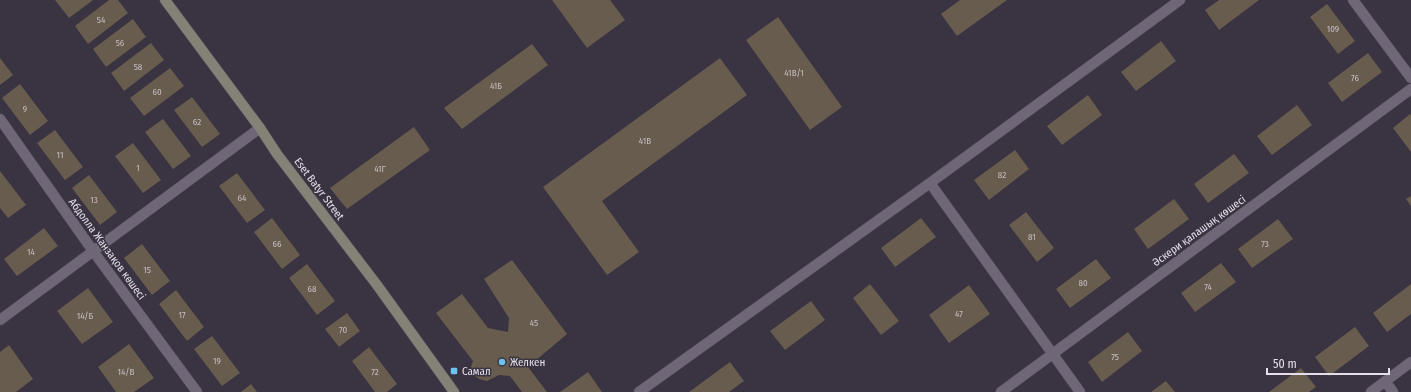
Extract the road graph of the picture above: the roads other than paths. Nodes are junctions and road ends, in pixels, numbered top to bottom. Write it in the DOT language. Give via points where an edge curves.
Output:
graph roads {
  1 [pos="164,0"];
  2 [pos="1180,0"];
  3 [pos="1353,0"];
  4 [pos="1411,78"];
  5 [pos="1411,89"];
  6 [pos="0,119"];
  7 [pos="260,128"];
  8 [pos="930,183"];
  9 [pos="93,251"];
  10 [pos="0,320"];
  11 [pos="1052,354"];
  12 [pos="1411,362"];
  13 [pos="1385,381"];
  14 [pos="197,392"];
  15 [pos="454,392"];
  16 [pos="639,392"];
  17 [pos="1001,392"];
  18 [pos="1080,392"];
  19 [pos="1371,392"];
  20 [pos="1393,392"];
  1 -- 7 [label="street, Eset Batyr Street"];
  2 -- 8 [label="street"];
  3 -- 4 [label="street"];
  5 -- 11 [label="street, Әскери қалашық көшесі"];
  6 -- 9 [label="street, Абдолла Жанзақов көшесі"];
  7 -- 9 [label="street"];
  7 -- 15 [label="street, Eset Batyr Street"];
  8 -- 11 [label="street"];
  8 -- 16 [label="street"];
  9 -- 10 [label="street"];
  9 -- 14 [label="street, Абдолла Жанзақов көшесі"];
  11 -- 17 [label="street, Әскери қалашық көшесі"];
  11 -- 18 [label="street"];
  12 -- 13 [label="street"];
  13 -- 19 [label="street"];
  13 -- 20 [label="street"];
}
